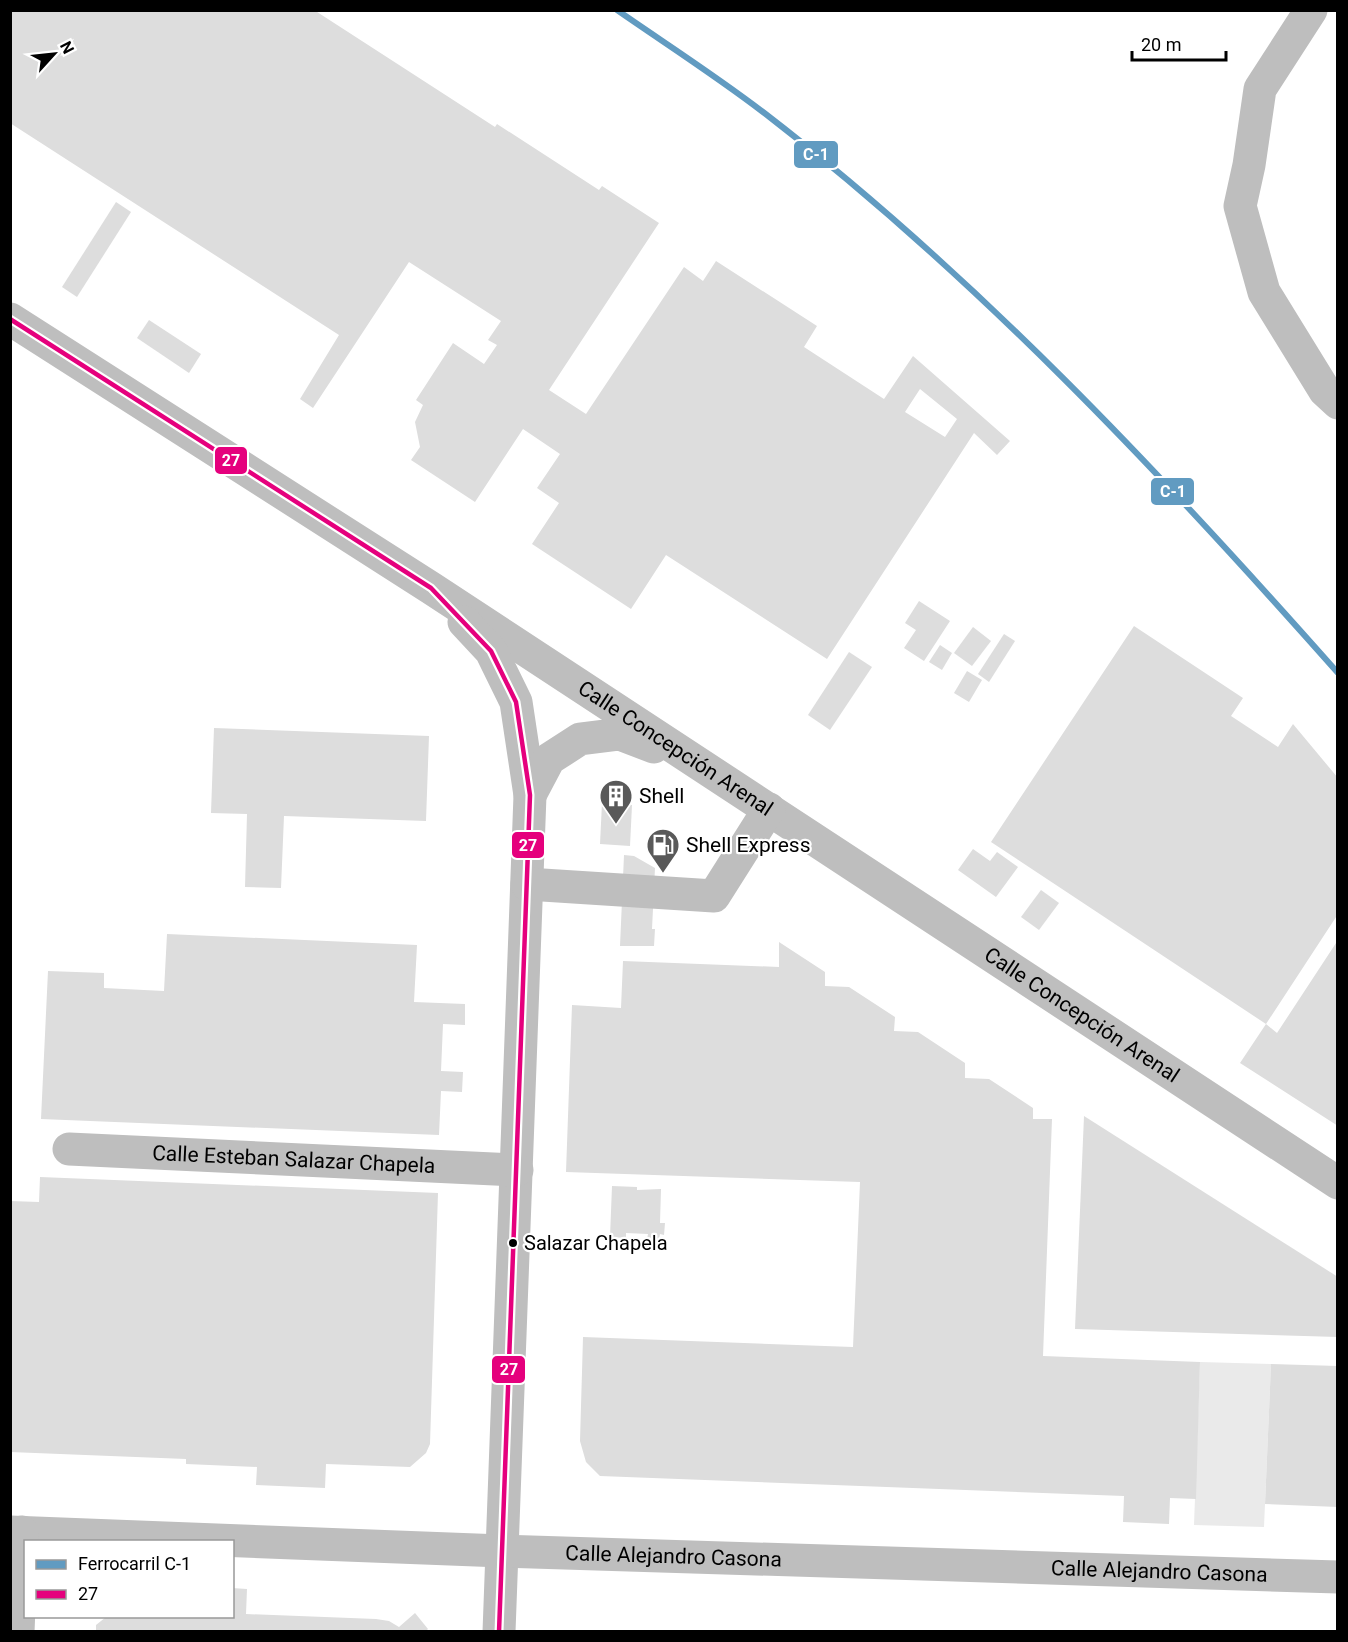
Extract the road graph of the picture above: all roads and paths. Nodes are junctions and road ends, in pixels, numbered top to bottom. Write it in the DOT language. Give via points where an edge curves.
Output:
graph roads {
  1 [pos="1311,10"];
  2 [pos="10,319"];
  3 [pos="1338,404"];
  4 [pos="431,588"];
  5 [pos="707,768"];
  6 [pos="530,795"];
  7 [pos="769,808"];
  8 [pos="527,884"];
  9 [pos="69,1149"];
  10 [pos="517,1170"];
  11 [pos="1338,1183"];
  12 [pos="16,1532"];
  13 [pos="221,1540"];
  14 [pos="234,1541"];
  15 [pos="502,1551"];
  16 [pos="1338,1577"];
  17 [pos="18,1632"];
  18 [pos="499,1632"];
  1 -- 3 [label="street" via="1260,89 1240,206 1264,292 1325,391"];
  2 -- 4 [label="street, Calle Concepción Arenal"];
  4 -- 5 [label="street, Calle Concepción Arenal"];
  4 -- 6 [label="street" via="491,651 516,702"];
  5 -- 6 [label="street" via="620,734 580,739 549,759"];
  5 -- 7 [label="street, Calle Concepción Arenal"];
  6 -- 8 [label="street"];
  7 -- 8 [label="street" via="714,896"];
  7 -- 11 [label="street, Calle Concepción Arenal"];
  8 -- 10 [label="street"];
  9 -- 10 [label="street, Calle Esteban Salazar Chapela"];
  10 -- 15 [label="street"];
  12 -- 13 [label="street, Calle Alejandro Casona"];
  12 -- 17 [label="street"];
  14 -- 15 [label="street, Calle Alejandro Casona"];
  15 -- 16 [label="street, Calle Alejandro Casona"];
  15 -- 18 [label="street"];
}
